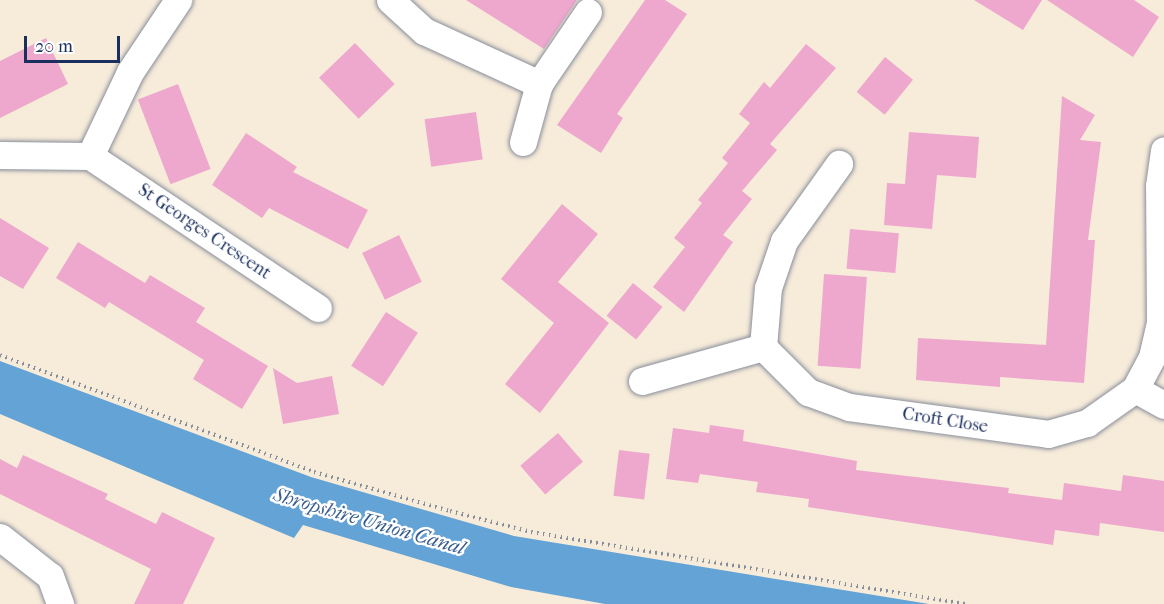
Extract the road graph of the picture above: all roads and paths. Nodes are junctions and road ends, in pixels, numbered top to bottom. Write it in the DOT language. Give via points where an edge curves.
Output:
graph roads {
  1 [pos="178,0"];
  2 [pos="390,0"];
  3 [pos="588,12"];
  4 [pos="539,84"];
  5 [pos="523,142"];
  6 [pos="1164,150"];
  7 [pos="0,155"];
  8 [pos="90,156"];
  9 [pos="839,164"];
  10 [pos="318,308"];
  11 [pos="763,347"];
  12 [pos="0,355"];
  13 [pos="642,381"];
  14 [pos="1135,389"];
  15 [pos="1164,405"];
  16 [pos="0,537"];
  17 [pos="60,604"];
  18 [pos="968,604"];
  1 -- 8 [label="street" via="130,72"];
  2 -- 4 [label="street" via="424,31"];
  3 -- 4 [label="street"];
  4 -- 5 [label="street"];
  6 -- 14 [label="street" via="1159,186 1160,321 1152,357"];
  7 -- 8 [label="street"];
  8 -- 10 [label="street, St Georges Crescent"];
  9 -- 11 [label="street" via="784,241 768,288"];
  11 -- 13 [label="street"];
  11 -- 14 [label="street, Croft Close" via="808,392 849,407 985,428 1048,434 1069,430"];
  12 -- 18 [label="path" via="314,472 450,511 531,531"];
  14 -- 15 [label="street"];
  16 -- 17 [label="street" via="50,576"];
}
